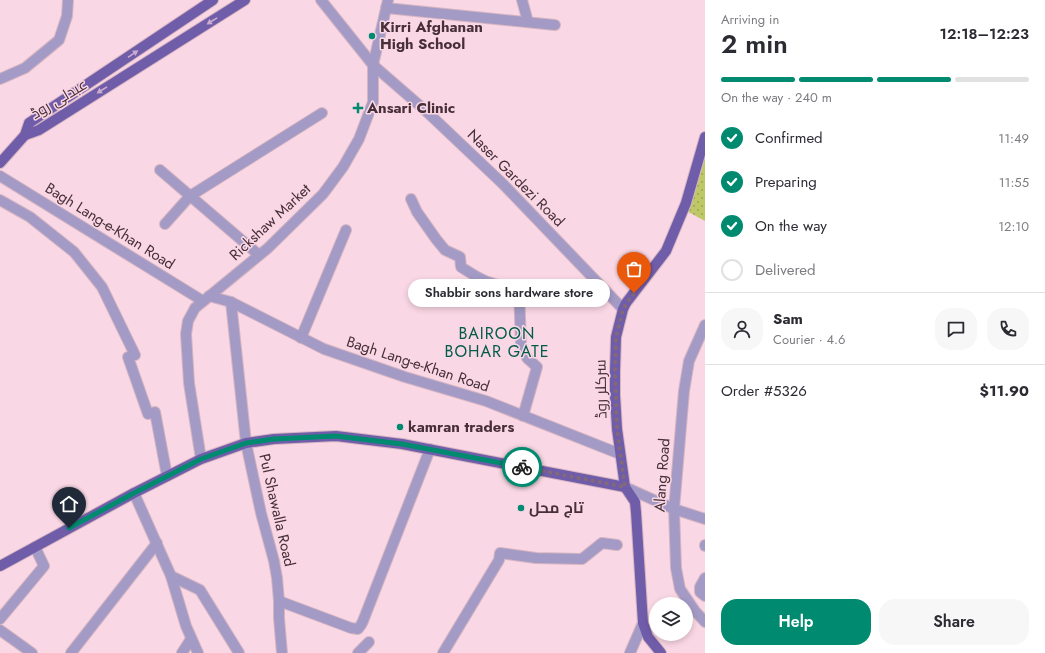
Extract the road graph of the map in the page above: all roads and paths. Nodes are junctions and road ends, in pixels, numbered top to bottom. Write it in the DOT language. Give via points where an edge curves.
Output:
graph roads {
  1 [pos="68,0"];
  2 [pos="213,0"];
  3 [pos="244,0"];
  4 [pos="321,0"];
  5 [pos="522,0"];
  6 [pos="387,4"];
  7 [pos="528,22"];
  8 [pos="555,25"];
  9 [pos="373,65"];
  10 [pos="0,79"];
  11 [pos="322,113"];
  12 [pos="25,135"];
  13 [pos="705,137"];
  14 [pos="0,163"];
  15 [pos="160,170"];
  16 [pos="0,176"];
  17 [pos="190,196"];
  18 [pos="411,199"];
  19 [pos="0,200"];
  20 [pos="165,224"];
  21 [pos="346,230"];
  22 [pos="259,255"];
  23 [pos="602,287"];
  24 [pos="519,289"];
  25 [pos="206,299"];
  26 [pos="231,302"];
  27 [pos="623,309"];
  28 [pos="705,325"];
  29 [pos="301,338"];
  30 [pos="523,416"];
  31 [pos="246,443"];
  32 [pos="430,449"];
  33 [pos="620,454"];
  34 [pos="201,459"];
  35 [pos="167,476"];
  36 [pos="625,487"];
  37 [pos="134,493"];
  38 [pos="674,509"];
  39 [pos="705,519"];
  40 [pos="157,543"];
  41 [pos="617,545"];
  42 [pos="35,547"];
  43 [pos="0,566"];
  44 [pos="172,576"];
  45 [pos="705,578"];
  46 [pos="705,596"];
  47 [pos="279,601"];
  48 [pos="0,619"];
  49 [pos="705,622"];
  50 [pos="643,623"];
  51 [pos="0,630"];
  52 [pos="192,639"];
  53 [pos="369,642"];
  54 [pos="32,653"];
  55 [pos="71,653"];
  56 [pos="182,653"];
  57 [pos="198,653"];
  58 [pos="239,653"];
  59 [pos="282,653"];
  60 [pos="358,653"];
  61 [pos="443,653"];
  62 [pos="630,653"];
  63 [pos="661,653"];
  1 -- 10 [label="street" via="67,16 59,40 25,68"];
  12 -- 2 [label="main road, عبدلی روڈ, one-way" via="29,123"];
  3 -- 12 [label="main road, عبدلی روڈ, one-way" via="39,130"];
  4 -- 9 [label="street, Naser Gardezi Road"];
  5 -- 7 [label="street"];
  6 -- 7 [label="street"];
  6 -- 9 [label="street, Rickshaw Market"];
  7 -- 8 [label="street"];
  9 -- 22 [label="street, Rickshaw Market" via="373,102 359,139 343,167 323,194"];
  9 -- 23 [label="street, Naser Gardezi Road" via="503,184"];
  11 -- 17 [label="street"];
  12 -- 14 [label="main road"];
  13 -- 27 [label="main road, سرکلر روڈ" via="686,203 666,251"];
  15 -- 17 [label="street"];
  16 -- 25 [label="street, Bagh Lang-e-Khan Road"];
  17 -- 20 [label="street"];
  17 -- 22 [label="street"];
  18 -- 24 [label="street" via="417,212 445,250 460,257 461,267 487,282"];
  19 -- 35 [label="street" via="30,217 74,252 102,287 135,355 128,358 148,414 155,412"];
  21 -- 29 [label="street"];
  22 -- 25 [label="street, Rickshaw Market"];
  23 -- 24 [label="street" via="545,291"];
  23 -- 27 [label="street, Naser Gardezi Road"];
  24 -- 30 [label="street" via="521,345 527,358 537,368"];
  25 -- 26 [label="street, Bagh Lang-e-Khan Road"];
  25 -- 34 [label="street, Rickshaw Market" via="195,308 188,320 186,334 189,383"];
  26 -- 29 [label="street, Bagh Lang-e-Khan Road"];
  26 -- 31 [label="street, Pul Shawalla Road"];
  27 -- 33 [label="main road, سرکلر روڈ" via="616,337 615,371"];
  28 -- 38 [label="street, Alang Road" via="689,361"];
  29 -- 30 [label="street, Bagh Lang-e-Khan Road" via="324,349 486,401"];
  30 -- 33 [label="street, Bagh Lang-e-Khan Road"];
  31 -- 32 [label="main road" via="336,436"];
  31 -- 34 [label="main road"];
  31 -- 47 [label="street, Pul Shawalla Road" via="275,567"];
  32 -- 36 [label="main road"];
  32 -- 47 [label="street" via="362,625 358,629 351,628"];
  33 -- 36 [label="main road, سرکلر روڈ"];
  34 -- 35 [label="main road"];
  35 -- 37 [label="main road"];
  36 -- 38 [label="street"];
  36 -- 50 [label="main road, سرکلر روڈ" via="634,502 636,512"];
  37 -- 40 [label="street"];
  37 -- 42 [label="main road"];
  38 -- 39 [label="street"];
  38 -- 49 [label="street, Alang Road" via="676,568 680,589"];
  40 -- 44 [label="street"];
  40 -- 55 [label="street"];
  41 -- 61 [label="street" via="602,543 582,559 536,558 500,553 499,560"];
  42 -- 43 [label="main road"];
  42 -- 48 [label="street" via="44,566"];
  44 -- 52 [label="street"];
  44 -- 58 [label="street" via="200,590"];
  45 -- 46 [label="street" via="700,588 700,592"];
  47 -- 59 [label="street, Pul Shawalla Road"];
  50 -- 62 [label="street"];
  50 -- 63 [label="main road, سرکلر روڈ" via="648,637"];
  51 -- 54 [label="street"];
  52 -- 56 [label="street"];
  52 -- 57 [label="street"];
  53 -- 60 [label="street"];
}
